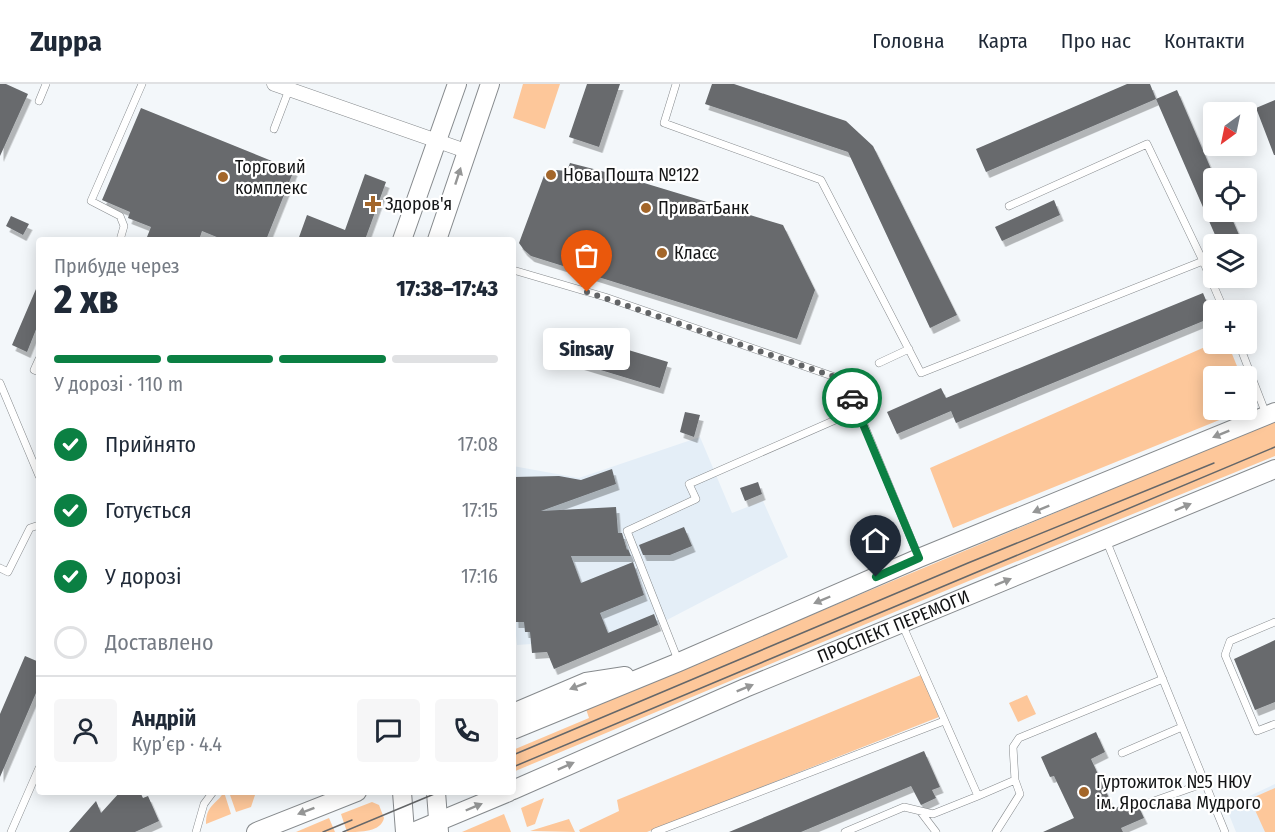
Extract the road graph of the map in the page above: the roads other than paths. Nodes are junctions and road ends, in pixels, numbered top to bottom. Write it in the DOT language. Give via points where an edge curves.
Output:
graph roads {
  1 [pos="46,84"];
  2 [pos="142,84"];
  3 [pos="274,84"];
  4 [pos="457,84"];
  5 [pos="490,84"];
  6 [pos="676,84"];
  7 [pos="291,87"];
  8 [pos="39,101"];
  9 [pos="274,129"];
  10 [pos="437,141"];
  11 [pos="466,152"];
  12 [pos="1009,206"];
  13 [pos="121,237"];
  14 [pos="403,237"];
  15 [pos="438,237"];
  16 [pos="1203,261"];
  17 [pos="516,271"];
  18 [pos="909,349"];
  19 [pos="1244,354"];
  20 [pos="879,363"];
  21 [pos="0,383"];
  22 [pos="858,410"];
  23 [pos="1271,413"];
  24 [pos="36,469"];
  25 [pos="1275,469"];
  26 [pos="36,526"];
  27 [pos="1106,540"];
  28 [pos="919,558"];
  29 [pos="0,568"];
  30 [pos="1275,622"];
  31 [pos="902,624"];
  32 [pos="679,662"];
  33 [pos="656,671"];
  34 [pos="1167,683"];
  35 [pos="516,711"];
  36 [pos="944,722"];
  37 [pos="1275,724"];
  38 [pos="1182,727"];
  39 [pos="516,729"];
  40 [pos="1122,753"];
  41 [pos="36,775"];
  42 [pos="1015,780"];
  43 [pos="1205,783"];
  44 [pos="516,789"];
  45 [pos="211,795"];
  46 [pos="349,795"];
  47 [pos="402,795"];
  48 [pos="436,795"];
  49 [pos="503,795"];
  50 [pos="978,796"];
  51 [pos="1151,802"];
  52 [pos="920,811"];
  53 [pos="438,827"];
  54 [pos="11,832"];
  55 [pos="196,832"];
  56 [pos="256,832"];
  57 [pos="405,832"];
  58 [pos="413,832"];
  59 [pos="656,832"];
  60 [pos="845,832"];
  61 [pos="936,832"];
  62 [pos="996,832"];
  63 [pos="1225,832"];
  1 -- 8 [label="lane"];
  2 -- 13 [label="lane" via="91,201 120,216 124,226"];
  3 -- 7 [label="street"];
  4 -- 10 [label="main road"];
  5 -- 11 [label="main road"];
  6 -- 18 [label="lane" via="664,123 821,180"];
  7 -- 9 [label="lane"];
  7 -- 10 [label="street"];
  10 -- 11 [label="street"];
  10 -- 14 [label="main road"];
  15 -- 11 [label="main road, one-way"];
  12 -- 16 [label="lane" via="1147,144"];
  16 -- 18 [label="lane" via="921,373"];
  17 -- 22 [label="lane" via="605,297 835,377 845,386"];
  18 -- 20 [label="lane"];
  19 -- 23 [label="lane"];
  21 -- 24 [label="lane"];
  22 -- 28 [label="lane"];
  22 -- 32 [label="lane" via="689,484 696,499 627,531"];
  23 -- 28 [label="main road, one-way"];
  27 -- 25 [label="main road, ПРОСПЕКТ ПЕРЕМОГИ, one-way"];
  26 -- 29 [label="lane" via="30,528 8,572"];
  31 -- 27 [label="main road, ПРОСПЕКТ ПЕРЕМОГИ, one-way"];
  27 -- 34 [label="lane"];
  28 -- 32 [label="main road, one-way"];
  30 -- 37 [label="lane" via="1230,641 1225,655 1257,731"];
  31 -- 36 [label="lane"];
  44 -- 31 [label="main road, ПРОСПЕКТ ПЕРЕМОГИ, one-way"];
  32 -- 33 [label="main road"];
  33 -- 35 [label="main road, one-way" via="586,682"];
  33 -- 39 [label="main road"];
  34 -- 38 [label="lane"];
  34 -- 42 [label="lane" via="1019,738 1013,747"];
  36 -- 50 [label="lane"];
  36 -- 59 [label="lane"];
  38 -- 40 [label="lane"];
  38 -- 43 [label="lane"];
  41 -- 54 [label="lane"];
  42 -- 50 [label="lane"];
  42 -- 62 [label="lane" via="1020,794"];
  43 -- 51 [label="lane"];
  43 -- 63 [label="lane"];
  45 -- 55 [label="lane"];
  46 -- 56 [label="main road, one-way"];
  47 -- 57 [label="main road"];
  48 -- 53 [label="main road"];
  53 -- 49 [label="main road, ПРОСПЕКТ ПЕРЕМОГИ, one-way"];
  50 -- 52 [label="lane" via="933,814"];
  52 -- 60 [label="lane" via="904,807"];
  52 -- 61 [label="lane"];
  53 -- 58 [label="main road, ПРОСПЕКТ ПЕРЕМОГИ"];
}
